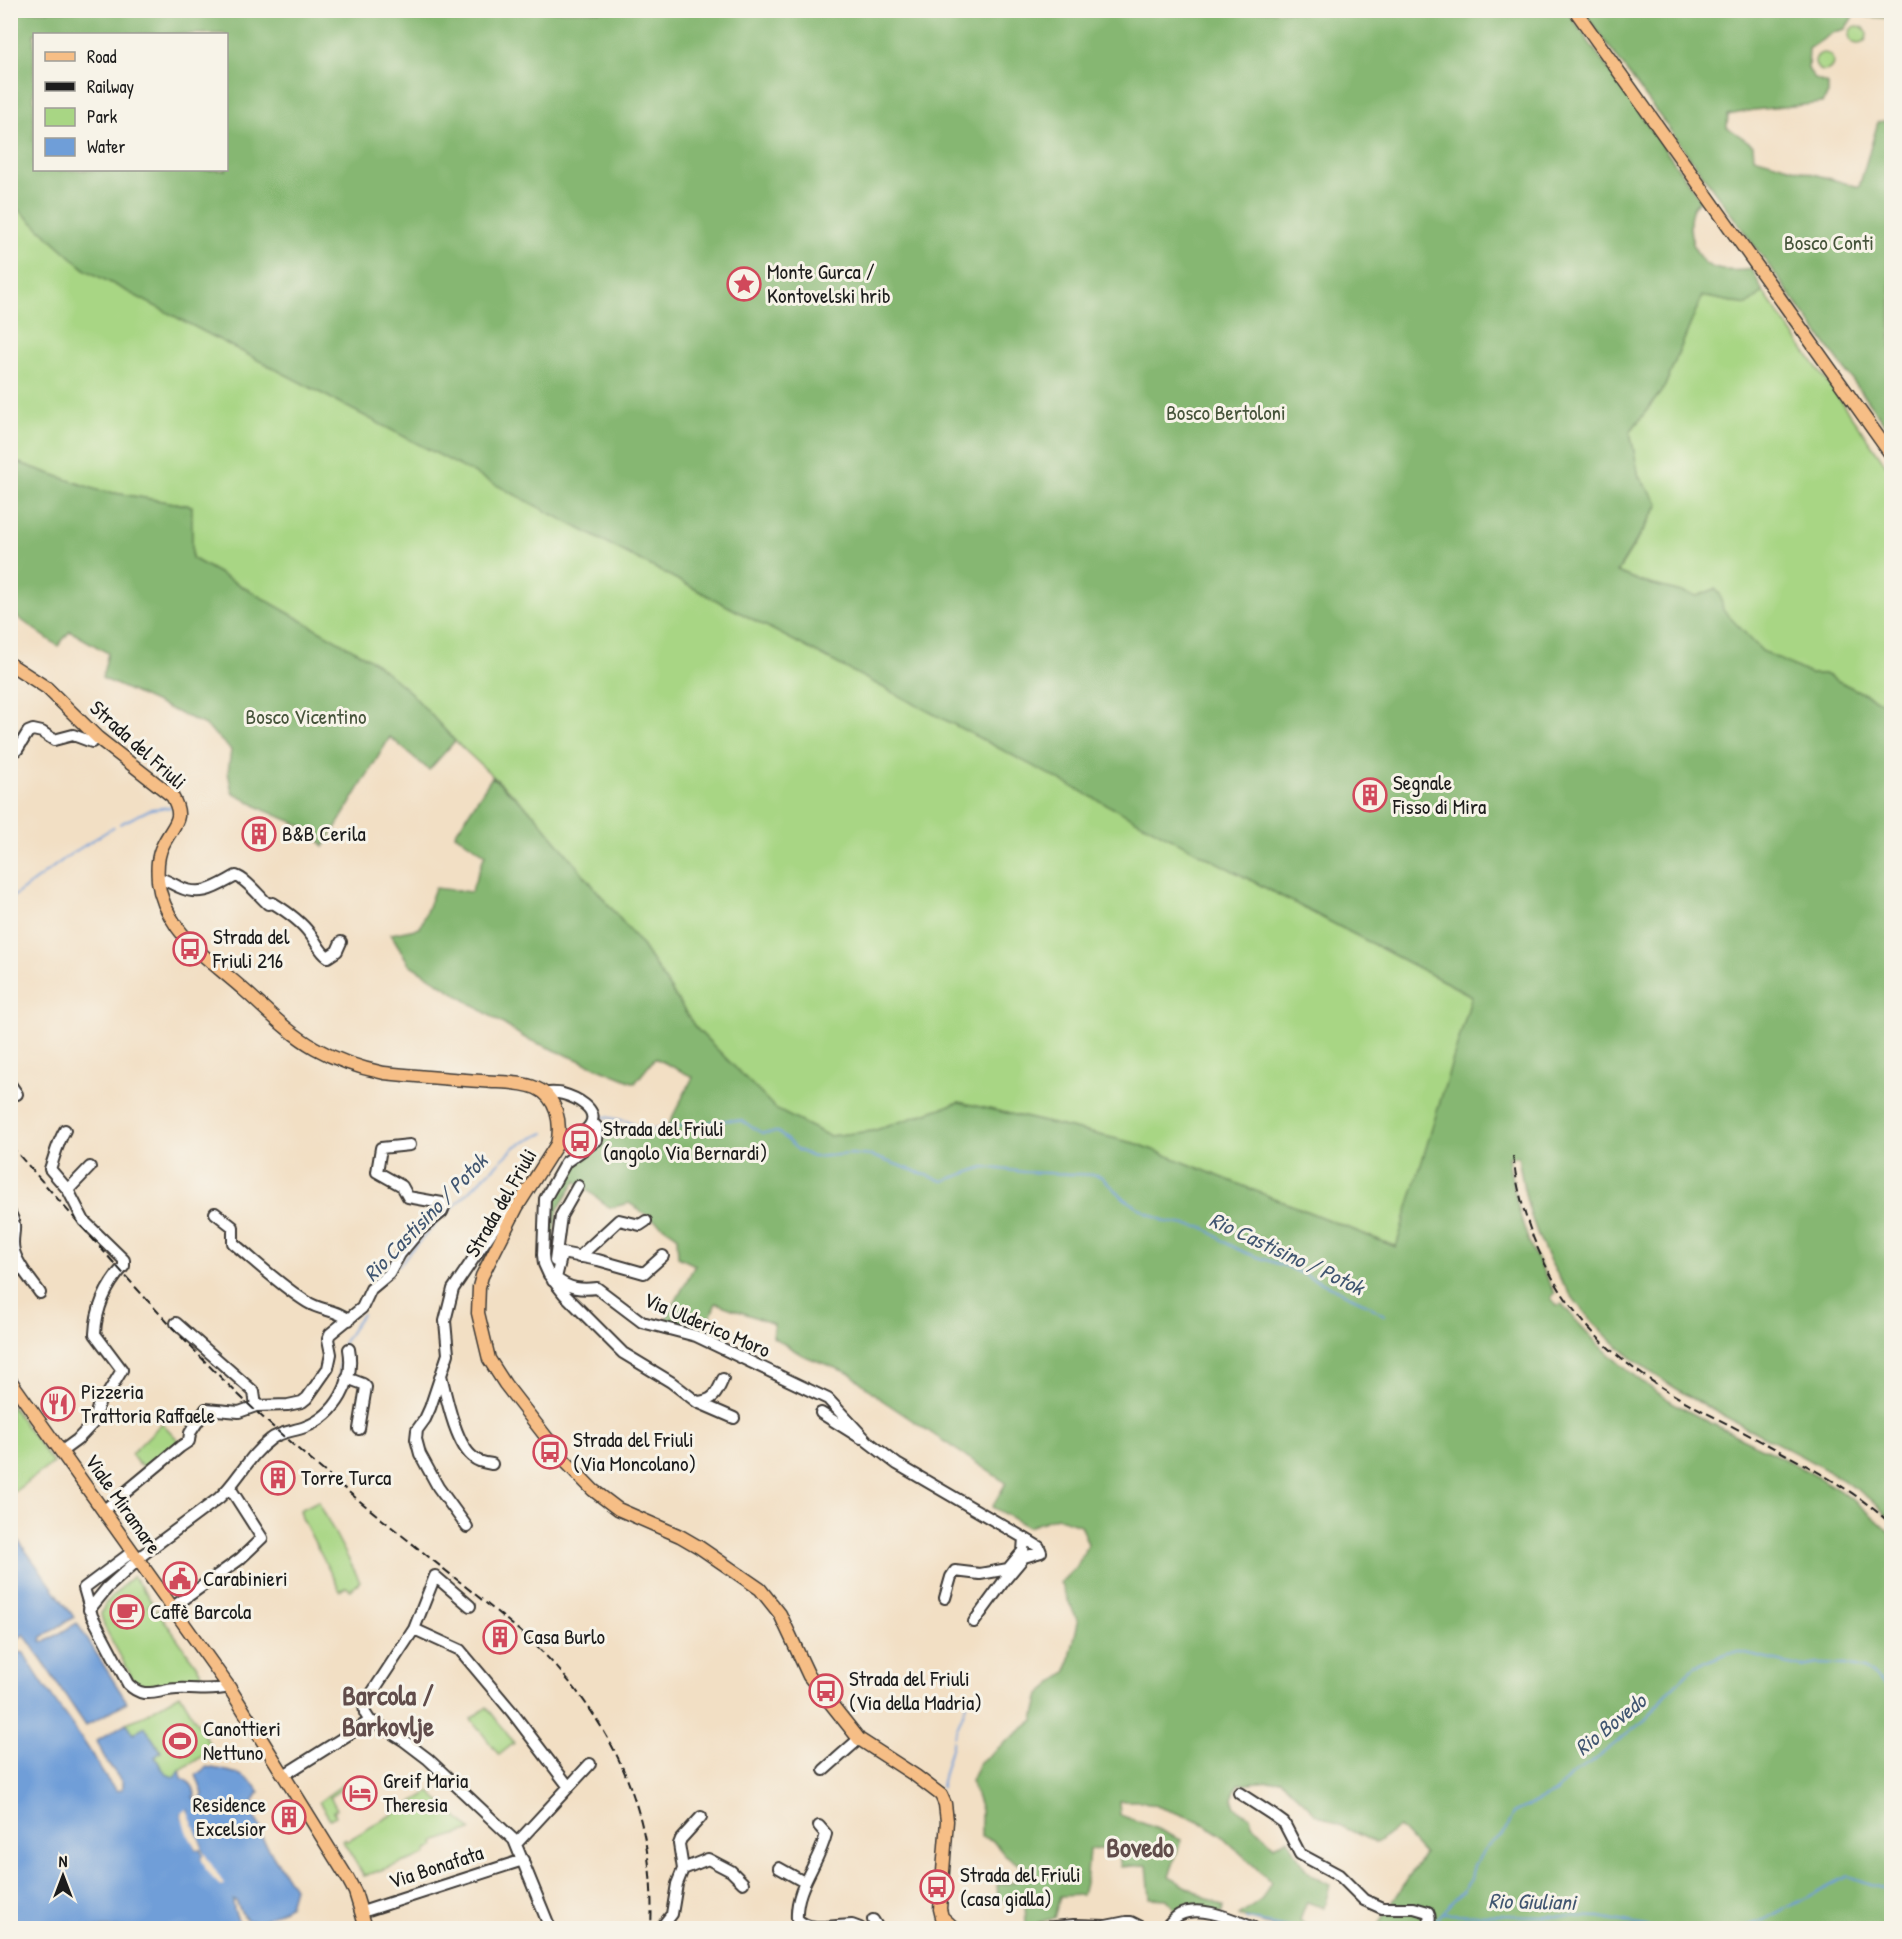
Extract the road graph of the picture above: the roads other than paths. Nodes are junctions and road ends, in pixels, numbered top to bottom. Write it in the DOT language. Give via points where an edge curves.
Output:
graph roads {
  1 [pos="1575,10"];
  2 [pos="1892,456"];
  3 [pos="10,664"];
  4 [pos="98,738"];
  5 [pos="17,750"];
  6 [pos="158,878"];
  7 [pos="341,942"];
  8 [pos="10,1084"];
  9 [pos="544,1093"];
  10 [pos="17,1094"];
  11 [pos="592,1122"];
  12 [pos="65,1130"];
  13 [pos="557,1144"];
  14 [pos="410,1145"];
  15 [pos="90,1167"];
  16 [pos="578,1186"];
  17 [pos="68,1190"];
  18 [pos="517,1207"];
  19 [pos="10,1212"];
  20 [pos="215,1213"];
  21 [pos="646,1221"];
  22 [pos="663,1256"];
  23 [pos="579,1257"];
  24 [pos="553,1278"];
  25 [pos="40,1293"];
  26 [pos="349,1320"];
  27 [pos="176,1323"];
  28 [pos="349,1349"];
  29 [pos="441,1375"];
  30 [pos="347,1378"];
  31 [pos="723,1379"];
  32 [pos="10,1380"];
  33 [pos="697,1402"];
  34 [pos="256,1406"];
  35 [pos="821,1413"];
  36 [pos="734,1418"];
  37 [pos="359,1430"];
  38 [pos="867,1441"];
  39 [pos="62,1451"];
  40 [pos="492,1464"];
  41 [pos="230,1488"];
  42 [pos="104,1510"];
  43 [pos="467,1527"];
  44 [pos="1024,1538"];
  45 [pos="136,1557"];
  46 [pos="945,1598"];
  47 [pos="470,1606"];
  48 [pos="173,1607"];
  49 [pos="89,1610"];
  50 [pos="974,1622"];
  51 [pos="414,1629"];
  52 [pos="229,1687"];
  53 [pos="370,1721"];
  54 [pos="859,1739"];
  55 [pos="590,1764"];
  56 [pos="824,1770"];
  57 [pos="284,1774"];
  58 [pos="568,1787"];
  59 [pos="1239,1793"];
  60 [pos="701,1817"];
  61 [pos="819,1826"];
  62 [pos="516,1844"];
  63 [pos="523,1860"];
  64 [pos="779,1868"];
  65 [pos="683,1869"];
  66 [pos="804,1882"];
  67 [pos="743,1883"];
  68 [pos="362,1912"];
  69 [pos="837,1927"];
  70 [pos="1044,1928"];
  71 [pos="366,1929"];
  72 [pos="550,1929"];
  73 [pos="661,1929"];
  74 [pos="860,1929"];
  75 [pos="954,1929"];
  76 [pos="1143,1929"];
  77 [pos="1165,1929"];
  78 [pos="1254,1929"];
  79 [pos="1424,1929"];
  1 -- 2 [label="main road"];
  3 -- 4 [label="main road, Strada del Friuli" via="47,688"];
  4 -- 5 [label="street" via="92,742 73,735 54,740 33,730"];
  4 -- 6 [label="main road, Strada del Friuli" via="166,790 178,808 176,824 158,856"];
  6 -- 7 [label="street" via="197,892 217,888 237,876 268,904 286,911 309,931 328,957"];
  6 -- 9 [label="main road, Strada del Friuli" via="163,899 182,934 313,1047 384,1073 512,1084"];
  8 -- 10 [label="street"];
  9 -- 11 [label="street" via="577,1098 592,1113"];
  9 -- 13 [label="main road, Strada del Friuli" via="558,1118"];
  11 -- 13 [label="street" via="589,1128"];
  11 -- 24 [label="street" via="598,1128 597,1140 566,1162 545,1199 543,1255"];
  12 -- 17 [label="street" via="50,1169"];
  13 -- 18 [label="main road, Strada del Friuli"];
  14 -- 26 [label="street" via="381,1148 377,1172 402,1186 408,1197 442,1203 444,1207 420,1230"];
  15 -- 17 [label="street"];
  16 -- 24 [label="street" via="561,1216"];
  17 -- 39 [label="street" via="84,1221 124,1260 99,1306 95,1334 123,1370 100,1401 93,1423"];
  18 -- 29 [label="street" via="508,1206 453,1289 445,1321 448,1354"];
  18 -- 54 [label="main road, Strada del Friuli" via="479,1287 480,1326 494,1368 564,1460 593,1490 618,1509 689,1541 760,1589 780,1614 809,1676"];
  19 -- 25 [label="street" via="15,1221 15,1255"];
  20 -- 26 [label="street" via="233,1227 232,1243 305,1301 340,1312"];
  21 -- 23 [label="street" via="640,1225 619,1220"];
  22 -- 23 [label="street, Via Ulderico Moro" via="644,1273"];
  23 -- 24 [label="street" via="562,1253"];
  24 -- 33 [label="street" via="623,1353"];
  24 -- 38 [label="street, Via Ulderico Moro" via="577,1289 597,1288 642,1322 696,1336 828,1399"];
  26 -- 34 [label="street" via="330,1334 328,1368 307,1398 297,1404"];
  27 -- 34 [label="street" via="254,1392"];
  28 -- 30 [label="street"];
  29 -- 40 [label="street" via="463,1445 475,1460"];
  29 -- 43 [label="street" via="416,1439 420,1454"];
  30 -- 37 [label="street" via="366,1387"];
  30 -- 41 [label="street" via="341,1396 326,1416 272,1438 240,1471"];
  31 -- 33 [label="street, Via Ulderico Moro" via="712,1398"];
  32 -- 39 [label="main road, Viale Miramare"];
  33 -- 36 [label="street"];
  34 -- 42 [label="street" via="239,1412 206,1409 186,1444"];
  35 -- 38 [label="street, Via Ulderico Moro"];
  38 -- 44 [label="street, Via Ulderico Moro" via="897,1464"];
  39 -- 42 [label="main road, Viale Miramare"];
  41 -- 45 [label="street"];
  41 -- 48 [label="street" via="262,1538 240,1559"];
  42 -- 45 [label="main road, Viale Miramare"];
  44 -- 46 [label="street" via="1023,1551 1008,1569 980,1574 955,1571"];
  44 -- 50 [label="street, Via Ulderico Moro" via="1041,1552 1024,1557"];
  45 -- 48 [label="main road, Viale Miramare"];
  45 -- 49 [label="street"];
  45 -- 49 [label="street" via="84,1588"];
  47 -- 51 [label="street" via="435,1576"];
  48 -- 52 [label="main road, Viale Miramare"];
  49 -- 52 [label="street" via="134,1689 155,1693"];
  51 -- 53 [label="street" via="364,1705"];
  51 -- 58 [label="street" via="460,1650"];
  52 -- 57 [label="main road, Viale Miramare"];
  53 -- 57 [label="street"];
  53 -- 62 [label="street" via="428,1759"];
  54 -- 56 [label="street"];
  54 -- 75 [label="main road, Strada del Friuli" via="944,1799 947,1821 940,1910"];
  55 -- 58 [label="street"];
  57 -- 68 [label="main road, Viale Miramare" via="348,1879"];
  58 -- 62 [label="street"];
  59 -- 79 [label="street" via="1284,1823 1300,1854 1339,1875 1364,1900 1382,1908 1428,1912 1430,1920"];
  60 -- 65 [label="street" via="679,1844"];
  61 -- 66 [label="street" via="826,1834 824,1846"];
  62 -- 63 [label="street"];
  63 -- 68 [label="street, Via Bonafata"];
  63 -- 72 [label="street"];
  64 -- 66 [label="street"];
  65 -- 67 [label="street" via="708,1859 731,1871"];
  65 -- 73 [label="street" via="676,1884 672,1914"];
  66 -- 69 [label="street" via="797,1919 811,1926"];
  68 -- 71 [label="main road, Viale Miramare"];
  69 -- 74 [label="street" via="852,1925"];
  70 -- 76 [label="street" via="1131,1922"];
  77 -- 78 [label="street" via="1177,1916 1193,1912"];
}
